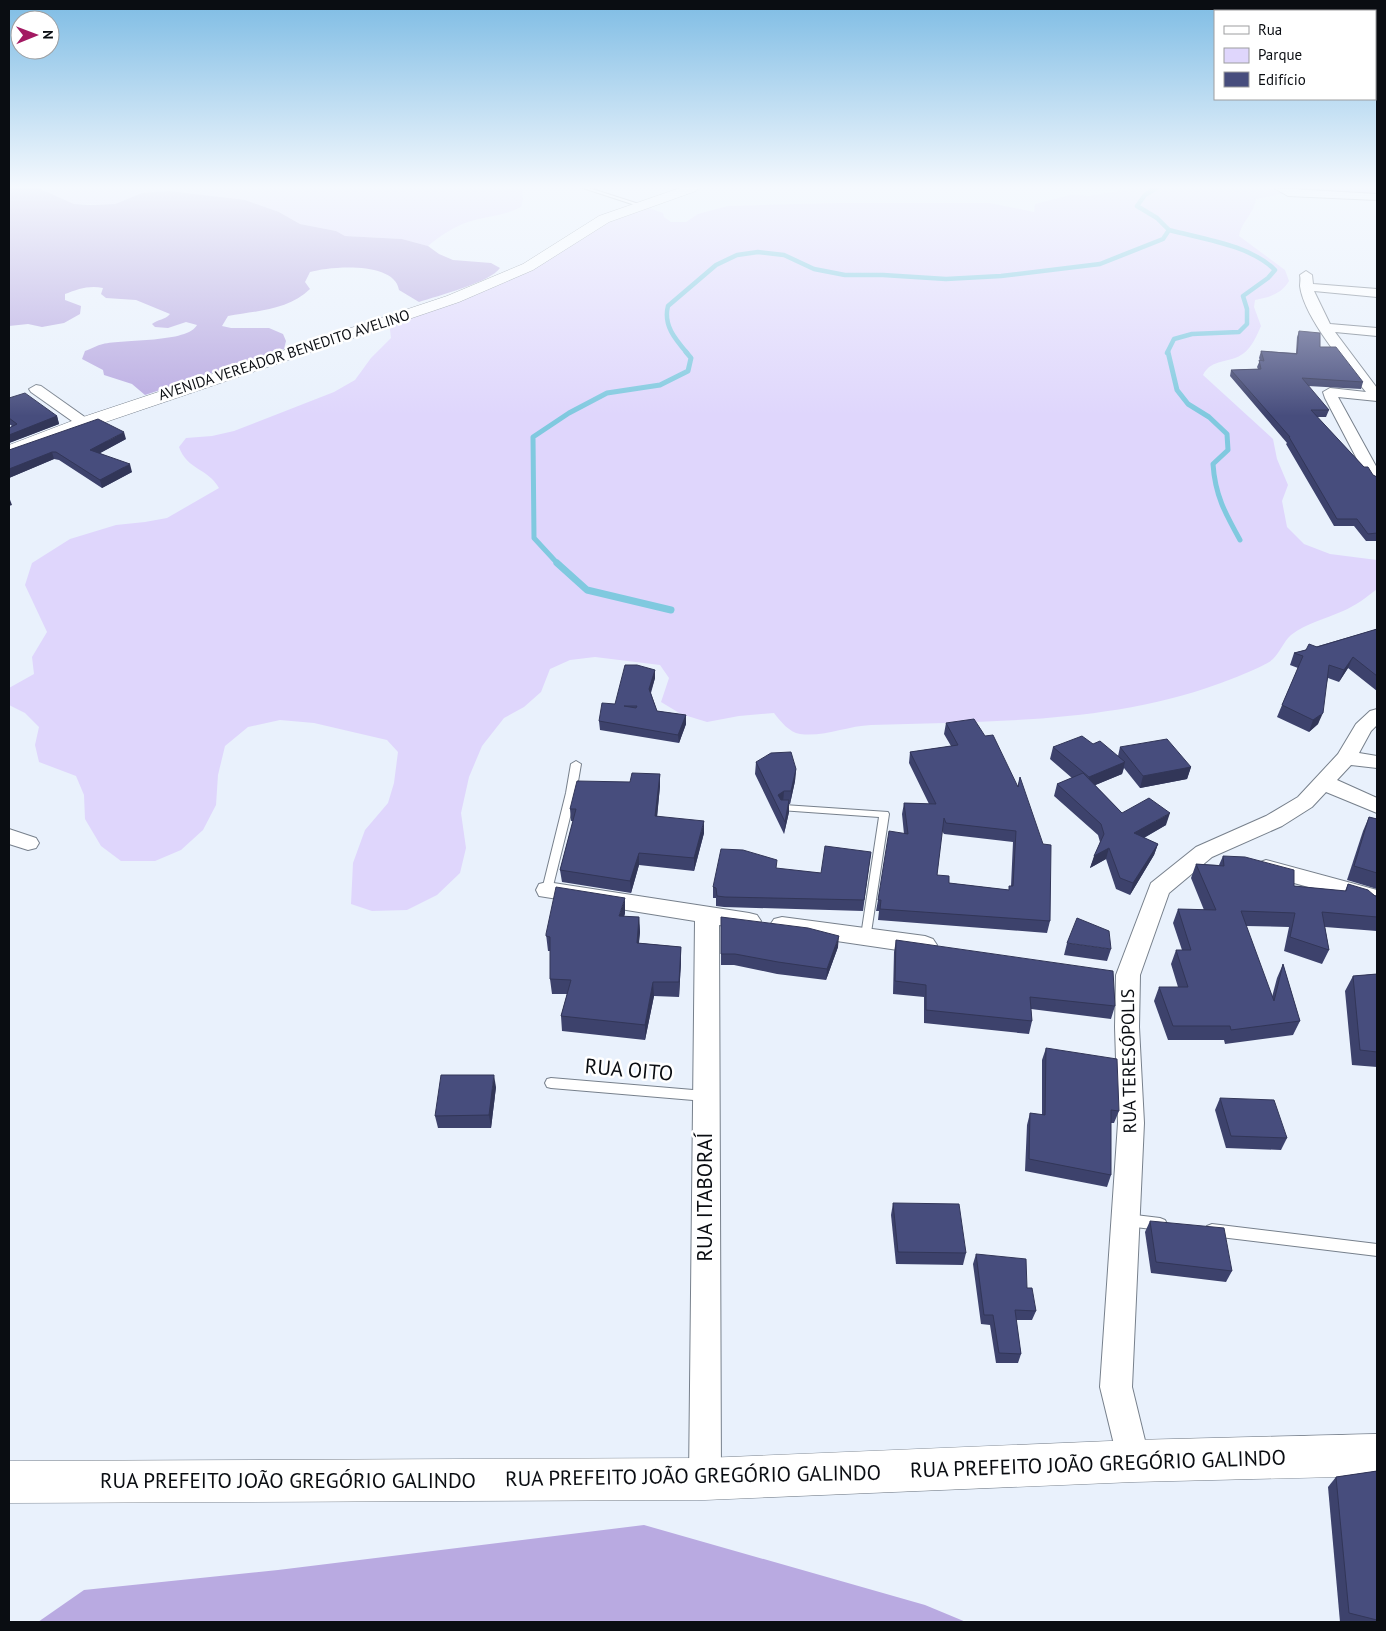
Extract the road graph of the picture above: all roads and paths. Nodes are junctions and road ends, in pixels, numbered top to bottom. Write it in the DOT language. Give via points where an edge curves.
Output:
graph roads {
  1 [pos="533,264"];
  2 [pos="1377,293"];
  3 [pos="1326,328"];
  4 [pos="1377,332"];
  5 [pos="36,389"];
  6 [pos="1377,397"];
  7 [pos="84,422"];
  8 [pos="9,451"];
  9 [pos="1377,478"];
  10 [pos="1377,715"];
  11 [pos="1346,758"];
  12 [pos="1377,762"];
  13 [pos="576,764"];
  14 [pos="1323,782"];
  15 [pos="1377,806"];
  16 [pos="784,808"];
  17 [pos="1204,852"];
  18 [pos="547,890"];
  19 [pos="1377,902"];
  20 [pos="707,916"];
  21 [pos="866,936"];
  22 [pos="943,948"];
  23 [pos="550,1083"];
  24 [pos="705,1096"];
  25 [pos="1126,1220"];
  26 [pos="1174,1226"];
  27 [pos="1194,1228"];
  28 [pos="1377,1250"];
  29 [pos="1377,1455"];
  30 [pos="1134,1461"];
  31 [pos="704,1479"];
  32 [pos="9,1482"];
  1 -- 7 [label="main road, AVENIDA VEREADOR BENEDITO AVELINO" via="453,299"];
  2 -- 3 [label="street" via="1306,281"];
  3 -- 4 [label="street"];
  3 -- 6 [label="street"];
  5 -- 7 [label="street"];
  6 -- 9 [label="street" via="1330,392 1334,406"];
  7 -- 8 [label="main road, AVENIDA VEREADOR BENEDITO AVELINO"];
  10 -- 11 [label="street, RUA TERESÓPOLIS" via="1363,728"];
  11 -- 12 [label="street"];
  11 -- 14 [label="street, RUA TERESÓPOLIS"];
  13 -- 18 [label="lane"];
  14 -- 15 [label="street"];
  14 -- 17 [label="street, RUA TERESÓPOLIS" via="1305,802 1274,821"];
  16 -- 21 [label="lane" via="884,814"];
  17 -- 19 [label="street" via="1370,896"];
  17 -- 25 [label="street, RUA TERESÓPOLIS" via="1159,889 1118,974 1127,1027 1131,1123"];
  18 -- 20 [label="street"];
  20 -- 21 [label="street"];
  20 -- 24 [label="street, RUA ITABORAÍ"];
  21 -- 22 [label="street"];
  23 -- 24 [label="lane, RUA OITO"];
  24 -- 31 [label="street, RUA ITABORAÍ"];
  25 -- 26 [label="lane"];
  25 -- 30 [label="street, RUA TERESÓPOLIS" via="1116,1387"];
  27 -- 28 [label="lane"];
  29 -- 30 [label="main road, RUA PREFEITO JOÃO GREGÓRIO GALINDO"];
  30 -- 31 [label="main road, RUA PREFEITO JOÃO GREGÓRIO GALINDO"];
  31 -- 32 [label="main road, RUA PREFEITO JOÃO GREGÓRIO GALINDO"];
}
